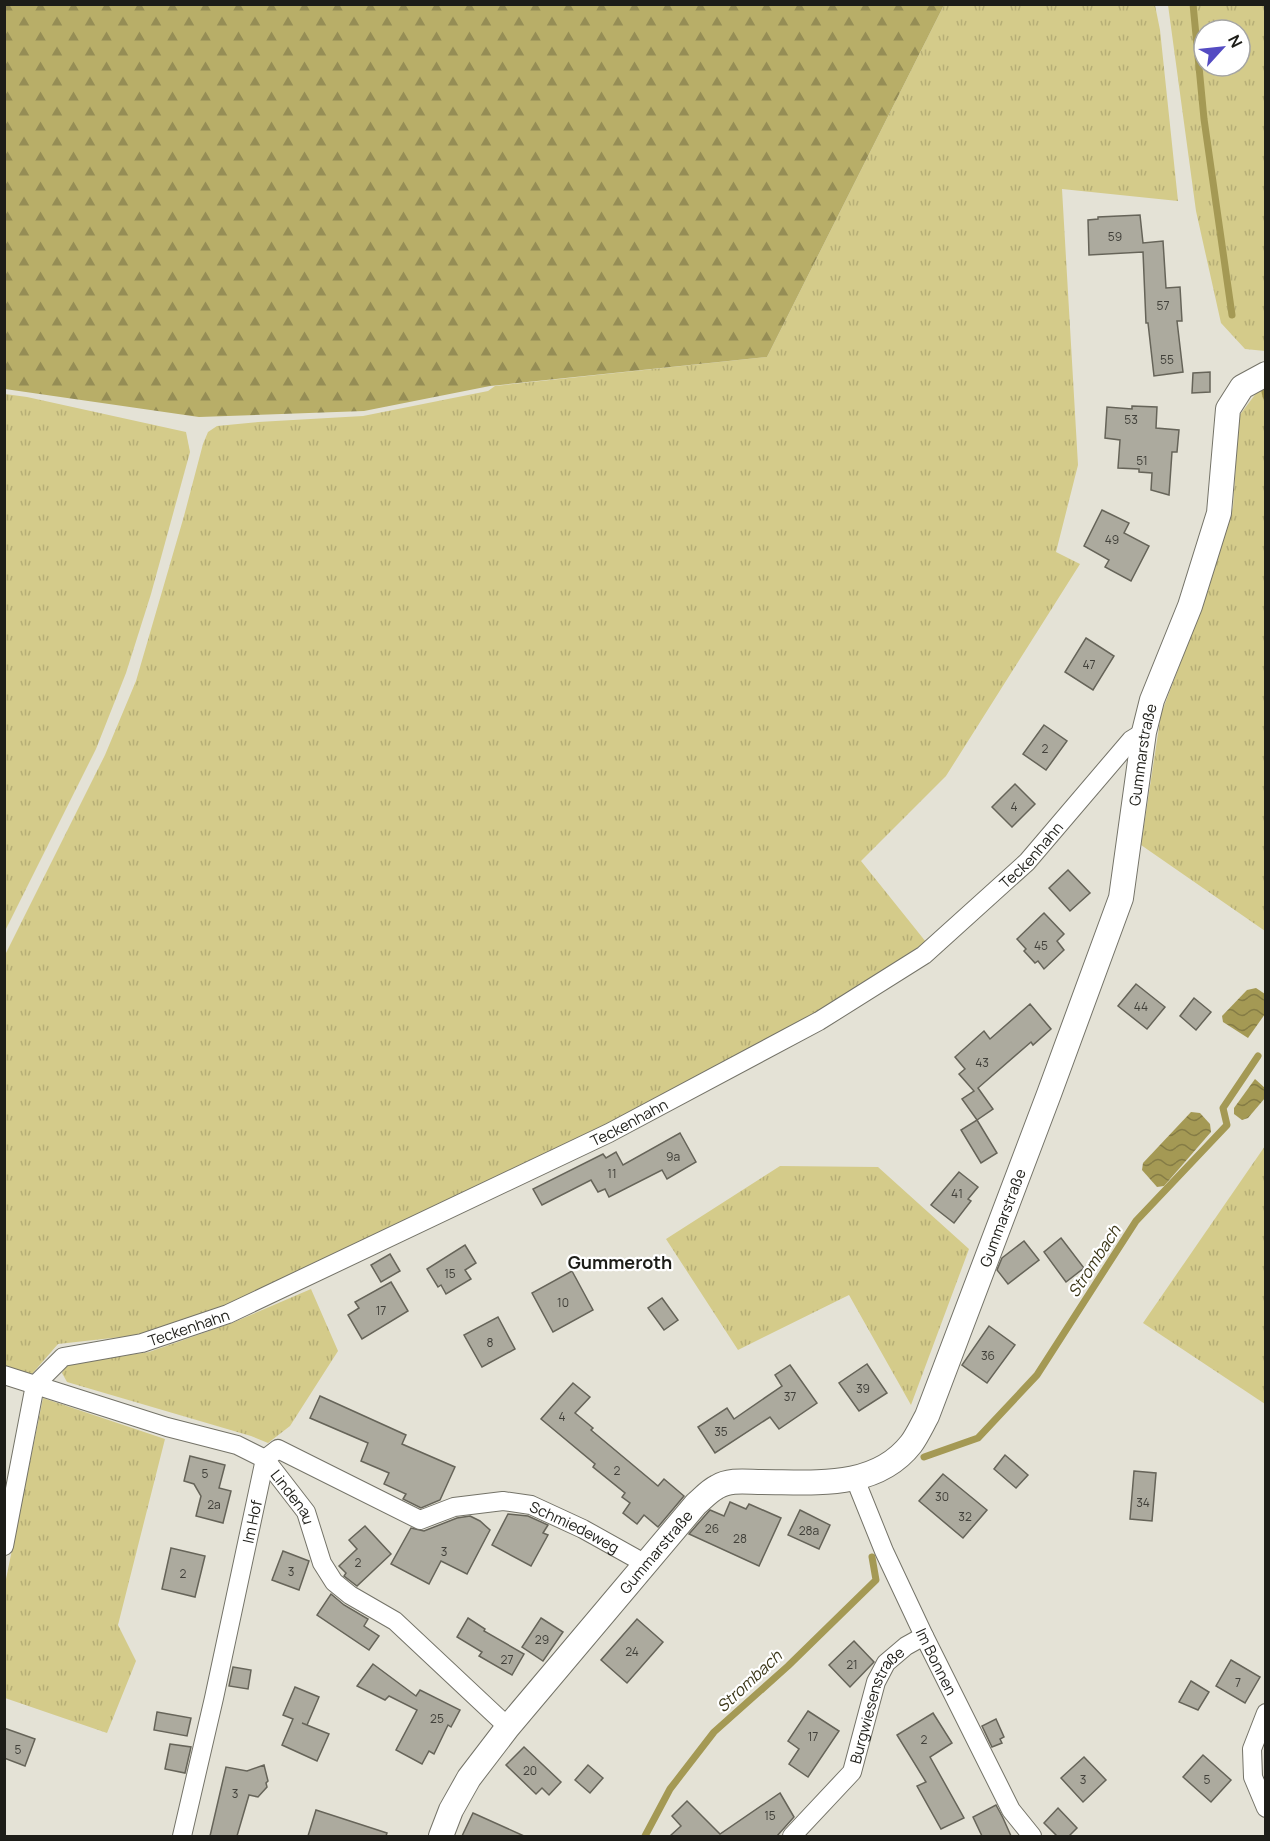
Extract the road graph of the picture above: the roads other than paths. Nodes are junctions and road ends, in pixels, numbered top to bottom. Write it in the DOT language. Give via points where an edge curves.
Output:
graph roads {
  1 [pos="1266,374"];
  2 [pos="1144,732"];
  3 [pos="4,1375"];
  4 [pos="35,1385"];
  5 [pos="265,1459"];
  6 [pos="855,1479"];
  7 [pos="4,1546"];
  8 [pos="644,1563"];
  9 [pos="924,1636"];
  10 [pos="1266,1713"];
  11 [pos="508,1727"];
  12 [pos="1266,1808"];
  13 [pos="182,1836"];
  14 [pos="441,1836"];
  15 [pos="792,1836"];
  16 [pos="1032,1836"];
  1 -- 2 [label="street, Gummarstraße" via="1242,387 1228,409 1219,513"];
  2 -- 4 [label="street, Teckenhahn" via="1131,740 1027,861 924,955 819,1021 609,1133 239,1309 142,1343 63,1357"];
  2 -- 6 [label="street, Gummarstraße" via="1121,898 927,1416 911,1444 890,1463"];
  3 -- 4 [label="street, Lindenau"];
  4 -- 5 [label="street, Lindenau" via="237,1445"];
  4 -- 7 [label="street"];
  5 -- 8 [label="street, Schmiedeweg" via="278,1449 420,1520 454,1507 503,1501 531,1505"];
  5 -- 11 [label="street, Lindenau" via="306,1512 322,1563 334,1582 395,1622"];
  5 -- 13 [label="street, Im Hof"];
  6 -- 8 [label="street, Gummarstraße" via="734,1482 717,1486"];
  6 -- 9 [label="street, Im Bonnen"];
  8 -- 11 [label="street, Gummarstraße"];
  9 -- 15 [label="street, Burgwiesenstraße" via="886,1663 876,1682 852,1772"];
  9 -- 16 [label="street, Im Bonnen" via="1011,1810"];
  10 -- 12 [label="street" via="1252,1749 1253,1777"];
  11 -- 14 [label="street, Gummarstraße" via="469,1778"];
}
